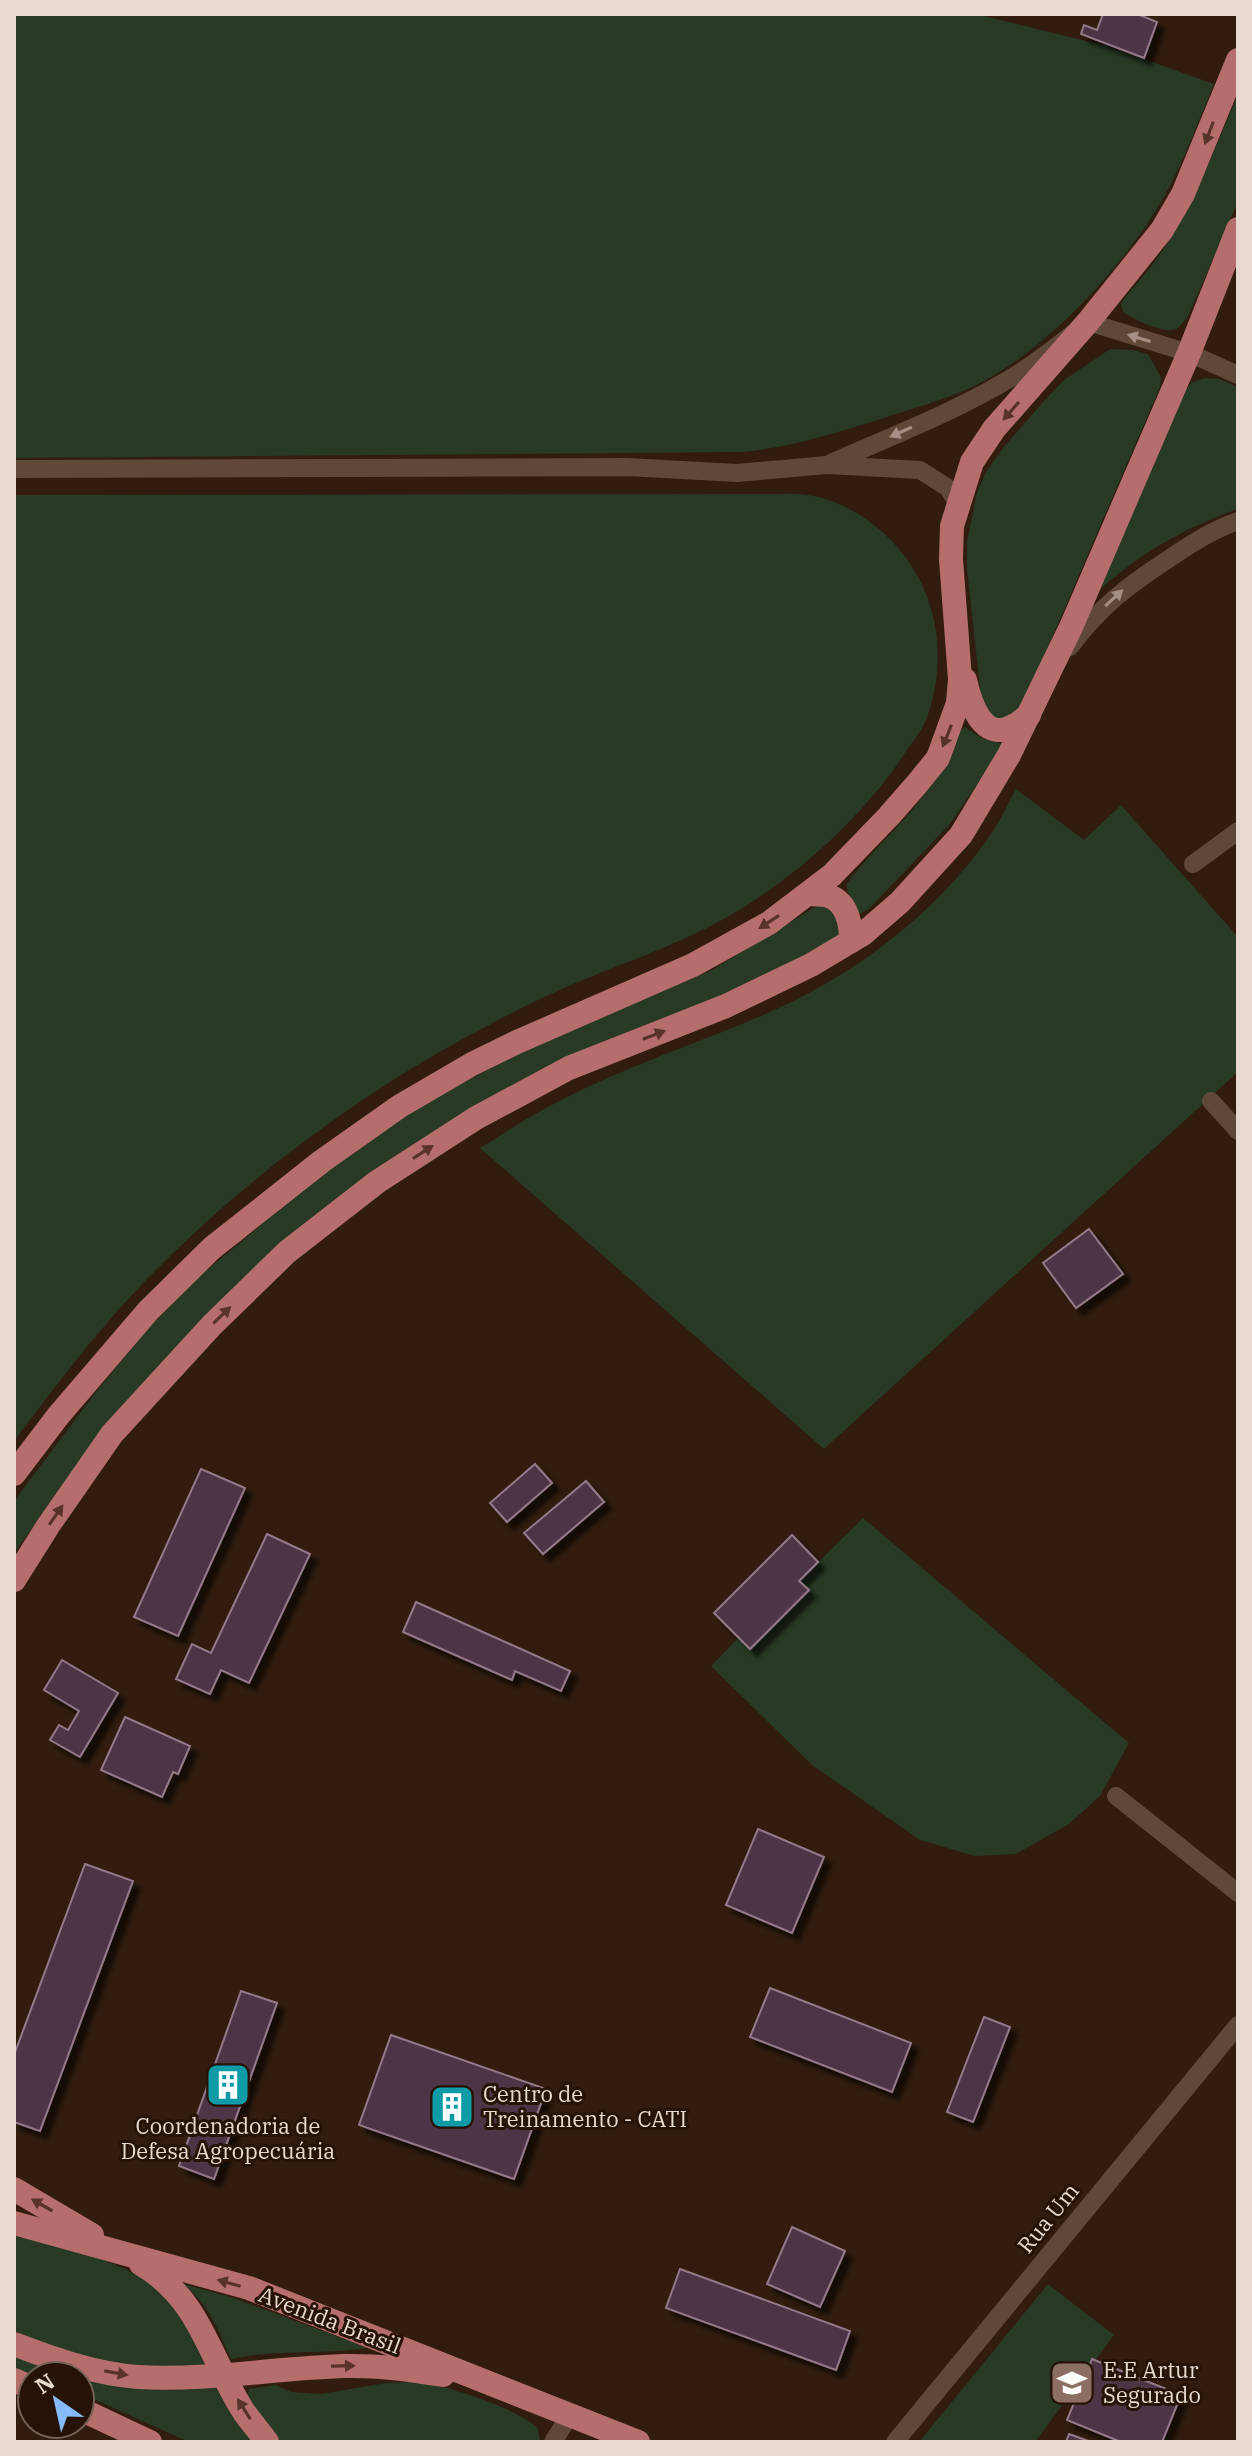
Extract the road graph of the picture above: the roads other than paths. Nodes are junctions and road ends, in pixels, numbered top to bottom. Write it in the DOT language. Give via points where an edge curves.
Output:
graph roads {
  1 [pos="1238,60"];
  2 [pos="1238,229"];
  3 [pos="1238,265"];
  4 [pos="1202,321"];
  5 [pos="1088,322"];
  6 [pos="1189,353"];
  7 [pos="1238,375"];
  8 [pos="827,465"];
  9 [pos="14,469"];
  10 [pos="958,504"];
  11 [pos="1238,521"];
  12 [pos="1238,530"];
  13 [pos="1197,540"];
  14 [pos="959,651"];
  15 [pos="1046,678"];
  16 [pos="1029,715"];
  17 [pos="1238,831"];
  18 [pos="1193,864"];
  19 [pos="809,894"];
  20 [pos="851,941"];
  21 [pos="1211,1101"];
  22 [pos="1238,1131"];
  23 [pos="14,1474"];
  24 [pos="14,1580"];
  25 [pos="1116,1796"];
  26 [pos="1238,1893"];
  27 [pos="1238,2025"];
  28 [pos="14,2189"];
  29 [pos="14,2223"];
  30 [pos="117,2250"];
  31 [pos="14,2344"];
  32 [pos="225,2374"];
  33 [pos="485,2382"];
  34 [pos="569,2416"];
  35 [pos="96,2417"];
  36 [pos="150,2442"];
  37 [pos="267,2442"];
  38 [pos="553,2442"];
  39 [pos="638,2442"];
  40 [pos="895,2442"];
  1 -- 5 [label="main road, one-way" via="1183,194 1162,230"];
  2 -- 4 [label="main road"];
  3 -- 4 [label="main road"];
  4 -- 6 [label="main road"];
  6 -- 5 [label="street, one-way"];
  5 -- 8 [label="street, one-way" via="1019,373"];
  5 -- 10 [label="main road, one-way" via="994,429 972,462"];
  6 -- 7 [label="street"];
  6 -- 15 [label="main road"];
  8 -- 9 [label="street" via="737,473 627,467"];
  8 -- 10 [label="street" via="920,470 948,488"];
  10 -- 14 [label="main road" via="951,559"];
  11 -- 13 [label="street"];
  12 -- 13 [label="street"];
  15 -- 13 [label="street, one-way" via="1090,621 1125,587"];
  14 -- 16 [label="main road" via="971,703 981,721 1003,730"];
  14 -- 19 [label="main road, one-way" via="958,703 938,758 889,816"];
  15 -- 16 [label="main road"];
  16 -- 20 [label="main road" via="961,835 900,902"];
  17 -- 18 [label="street"];
  19 -- 20 [label="main road" via="829,896 844,908"];
  19 -- 23 [label="main road, one-way" via="693,965 472,1064 322,1161 223,1239 148,1311"];
  24 -- 20 [label="main road, one-way" via="122,1423 287,1252 377,1182 476,1118 569,1068 726,1006"];
  21 -- 22 [label="street"];
  25 -- 26 [label="street"];
  27 -- 40 [label="street, Rua Um"];
  30 -- 28 [label="main road, one-way"];
  29 -- 30 [label="main road, Avenida Brasil"];
  30 -- 32 [label="main road" via="160,2275 179,2294"];
  33 -- 30 [label="main road, Avenida Brasil, one-way" via="249,2288"];
  31 -- 32 [label="main road, one-way" via="78,2366 136,2377"];
  32 -- 33 [label="main road, one-way" via="348,2366"];
  37 -- 32 [label="main road, one-way"];
  33 -- 34 [label="main road, Avenida Brasil"];
  34 -- 38 [label="street"];
  34 -- 39 [label="main road, Avenida Brasil"];
  35 -- 36 [label="main road"];
}
